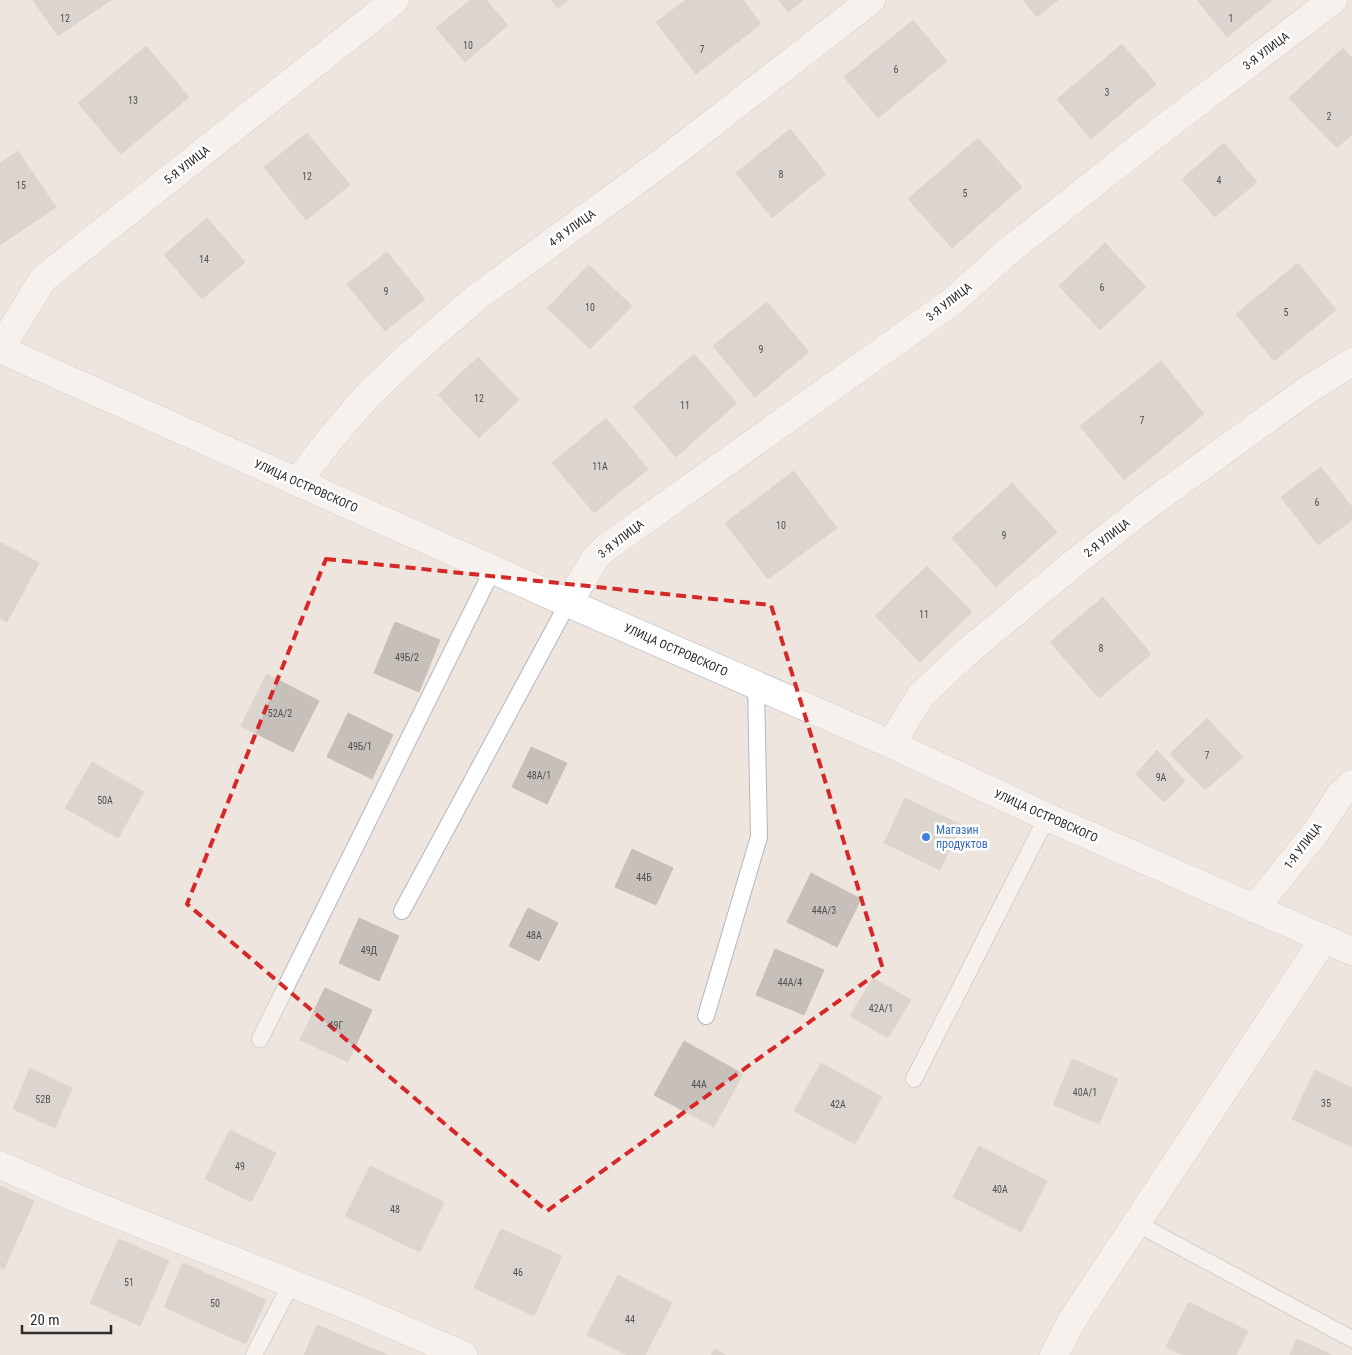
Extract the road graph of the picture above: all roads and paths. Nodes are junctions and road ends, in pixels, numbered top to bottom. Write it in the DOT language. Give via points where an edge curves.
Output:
graph roads {
  1 [pos="395,0"];
  2 [pos="871,0"];
  3 [pos="1333,0"];
  4 [pos="0,349"];
  5 [pos="1352,362"];
  6 [pos="297,482"];
  7 [pos="492,569"];
  8 [pos="568,603"];
  9 [pos="756,685"];
  10 [pos="891,744"];
  11 [pos="1352,784"];
  12 [pos="1048,817"];
  13 [pos="1254,909"];
  14 [pos="402,911"];
  15 [pos="1324,939"];
  16 [pos="1352,951"];
  17 [pos="706,1016"];
  18 [pos="260,1039"];
  19 [pos="914,1079"];
  20 [pos="0,1165"];
  21 [pos="1136,1223"];
  22 [pos="291,1284"];
  23 [pos="1352,1339"];
  24 [pos="254,1355"];
  25 [pos="463,1355"];
  26 [pos="1054,1355"];
  1 -- 4 [label="street, 5-Я УЛИЦА" via="43,279"];
  2 -- 6 [label="street, 4-Я УЛИЦА" via="665,160 477,297 369,394"];
  3 -- 8 [label="street, 3-Я УЛИЦА" via="1006,253 953,301 607,547 596,557"];
  4 -- 6 [label="street, УЛИЦА ОСТРОВСКОГО"];
  5 -- 10 [label="street, 2-Я УЛИЦА" via="1306,391 1151,503 967,652 921,695"];
  6 -- 7 [label="street, УЛИЦА ОСТРОВСКОГО"];
  7 -- 8 [label="street, УЛИЦА ОСТРОВСКОГО"];
  7 -- 18 [label="lane"];
  8 -- 9 [label="street, УЛИЦА ОСТРОВСКОГО"];
  8 -- 14 [label="lane"];
  9 -- 10 [label="street, УЛИЦА ОСТРОВСКОГО"];
  9 -- 17 [label="lane" via="759,837"];
  10 -- 12 [label="street, УЛИЦА ОСТРОВСКОГО"];
  11 -- 13 [label="street, 1-Я УЛИЦА" via="1340,795 1316,832"];
  12 -- 13 [label="street, УЛИЦА ОСТРОВСКОГО"];
  12 -- 19 [label="lane"];
  13 -- 15 [label="street, УЛИЦА ОСТРОВСКОГО"];
  15 -- 16 [label="street, УЛИЦА ОСТРОВСКОГО"];
  15 -- 21 [label="street"];
  20 -- 22 [label="street"];
  21 -- 23 [label="lane"];
  21 -- 26 [label="street" via="1071,1322"];
  22 -- 24 [label="lane"];
  22 -- 25 [label="street"];
}
